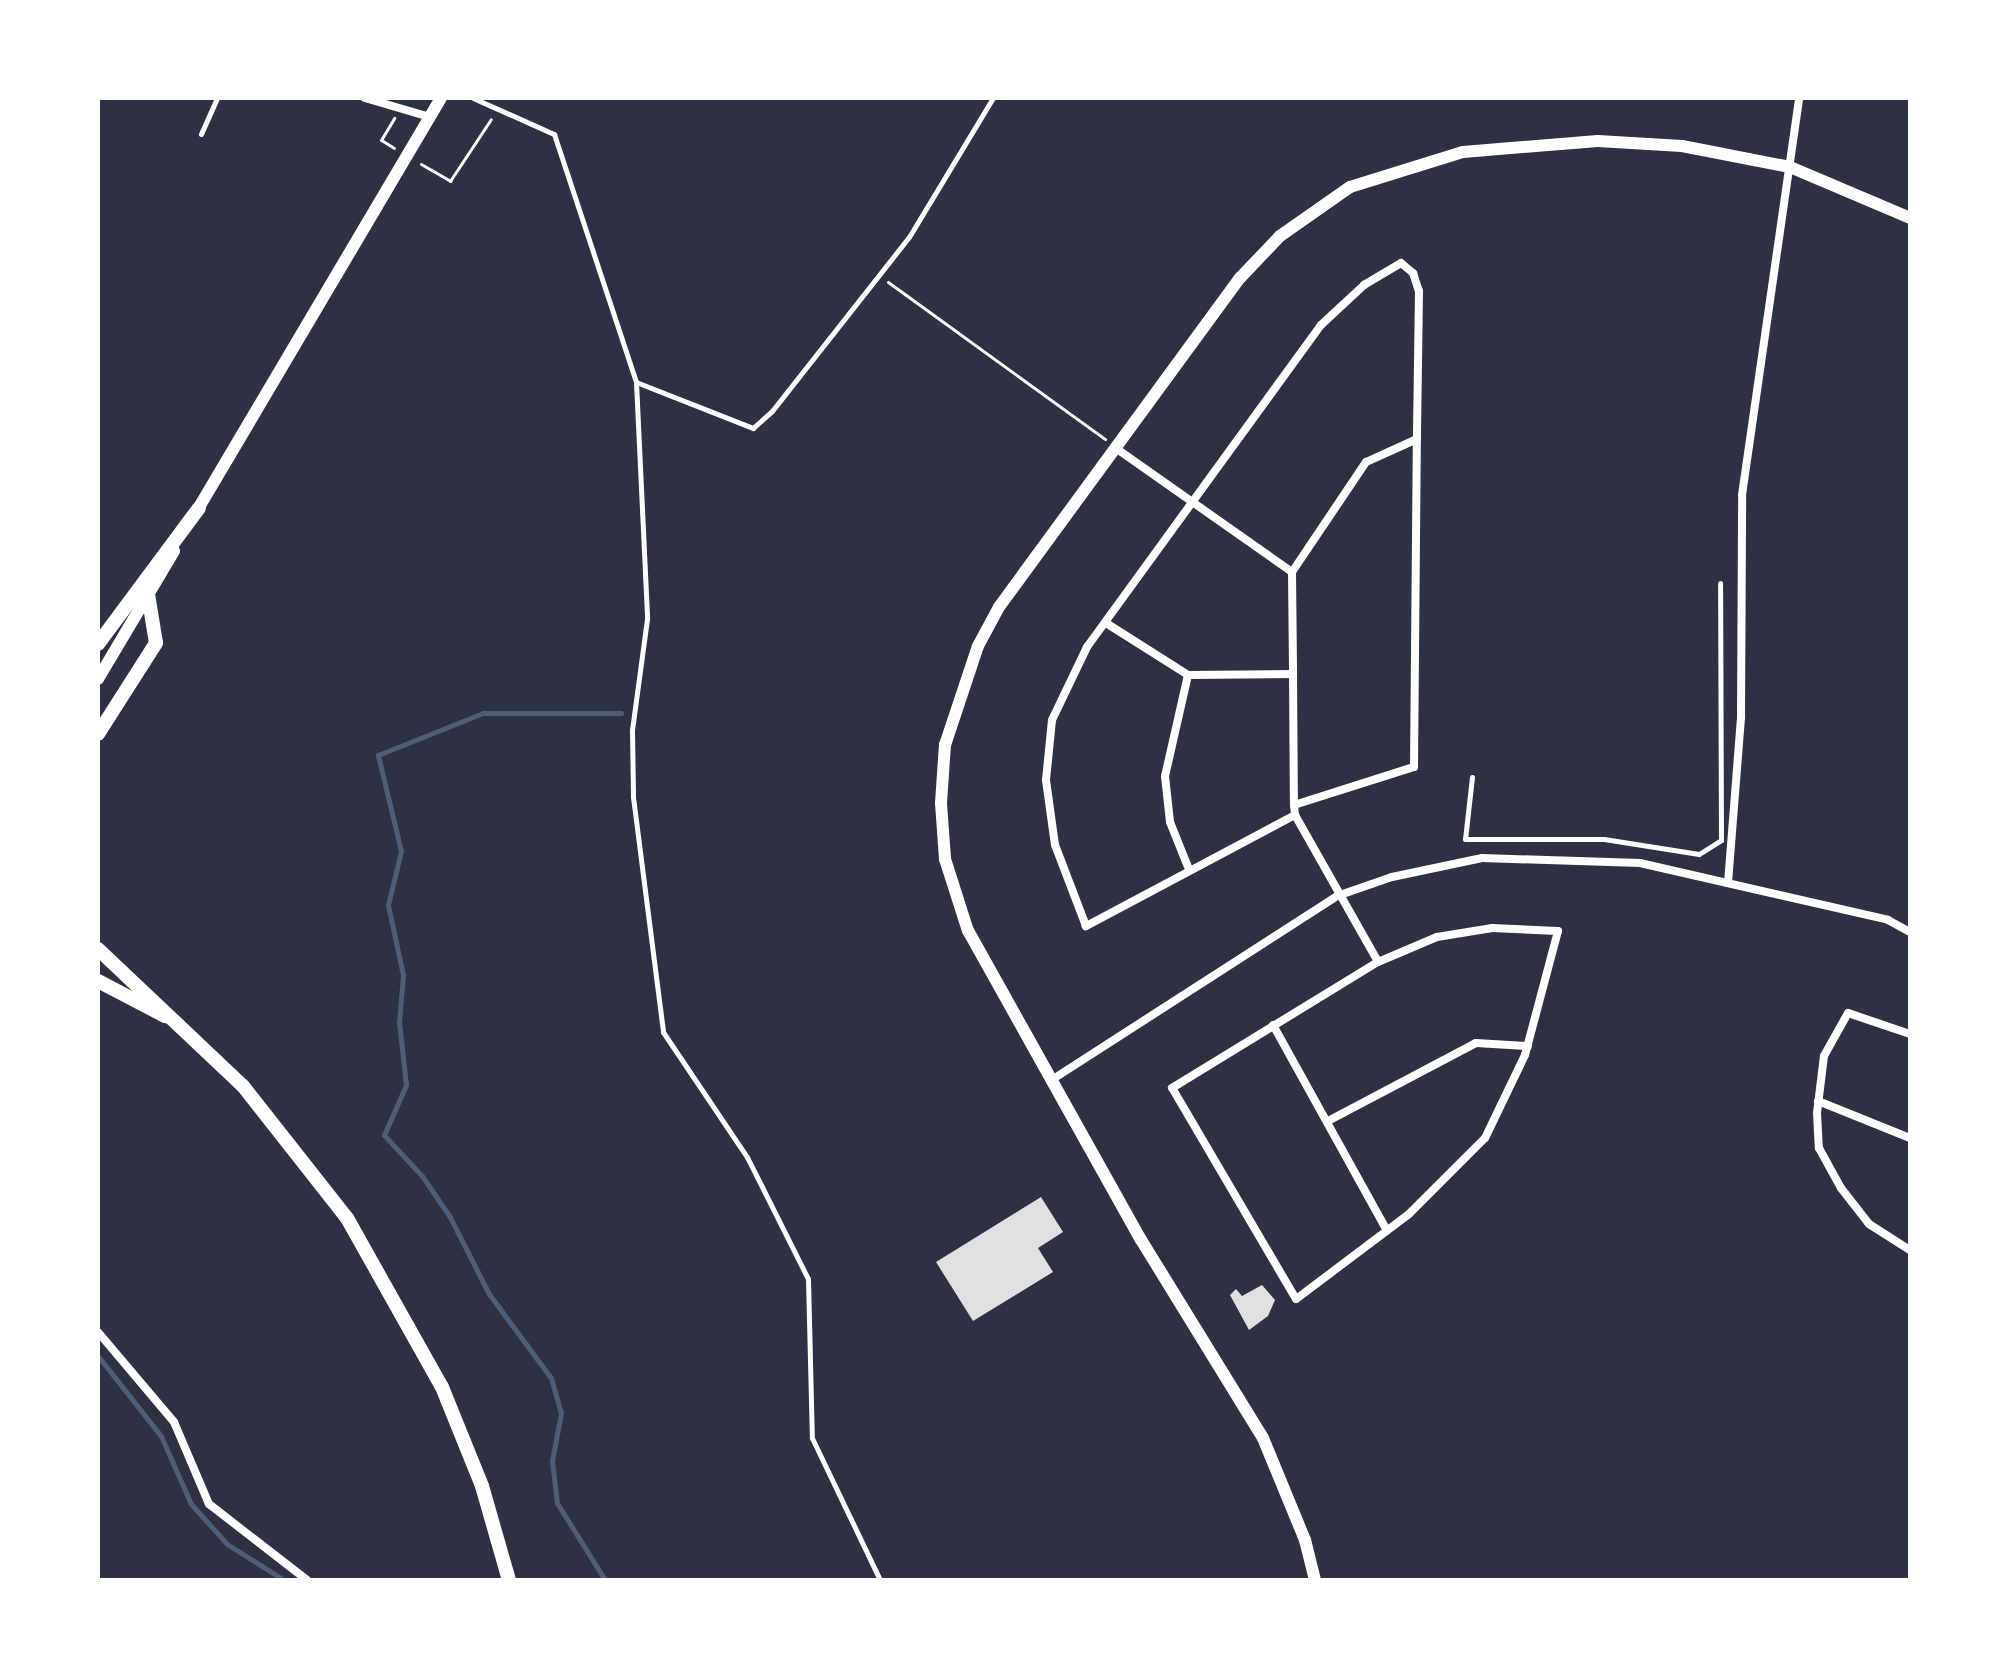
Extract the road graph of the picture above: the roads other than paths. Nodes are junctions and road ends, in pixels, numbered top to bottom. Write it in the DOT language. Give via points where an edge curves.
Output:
graph roads {
  1 [pos="217,98"];
  2 [pos="365,98"];
  3 [pos="441,98"];
  4 [pos="473,98"];
  5 [pos="993,98"];
  6 [pos="1799,98"];
  7 [pos="430,117"];
  8 [pos="201,134"];
  9 [pos="1790,167"];
  10 [pos="1910,218"];
  11 [pos="636,382"];
  12 [pos="1417,439"];
  13 [pos="1117,449"];
  14 [pos="1193,502"];
  15 [pos="199,508"];
  16 [pos="1292,572"];
  17 [pos="1720,583"];
  18 [pos="148,594"];
  19 [pos="1106,623"];
  20 [pos="98,644"];
  21 [pos="1293,674"];
  22 [pos="1188,675"];
  23 [pos="98,679"];
  24 [pos="98,734"];
  25 [pos="1472,777"];
  26 [pos="1294,805"];
  27 [pos="1295,815"];
  28 [pos="1188,867"];
  29 [pos="1728,883"];
  30 [pos="1337,896"];
  31 [pos="1910,932"];
  32 [pos="98,935"];
  33 [pos="98,949"];
  34 [pos="1378,962"];
  35 [pos="129,976"];
  36 [pos="98,981"];
  37 [pos="180,1024"];
  38 [pos="1273,1025"];
  39 [pos="1910,1034"];
  40 [pos="1528,1046"];
  41 [pos="1050,1081"];
  42 [pos="1818,1101"];
  43 [pos="1328,1121"];
  44 [pos="1910,1138"];
  45 [pos="1387,1231"];
  46 [pos="1910,1250"];
  47 [pos="98,1332"];
  48 [pos="307,1580"];
  49 [pos="509,1580"];
  50 [pos="880,1580"];
  51 [pos="1315,1580"];
  1 -- 8 [label="lane"];
  2 -- 7 [label="street"];
  3 -- 7 [label="street"];
  4 -- 11 [label="lane" via="554,134"];
  5 -- 11 [label="lane" via="909,237 753,428"];
  6 -- 9 [label="street"];
  7 -- 15 [label="street"];
  9 -- 10 [label="street"];
  9 -- 13 [label="street" via="1682,146 1598,141 1463,152 1350,187 1259,255"];
  9 -- 29 [label="street" via="1764,317 1742,495 1741,717"];
  11 -- 50 [label="lane" via="647,619 632,730 633,797 663,1032 747,1157 808,1279 812,1438"];
  12 -- 14 [label="street" via="1419,291 1413,273 1401,263 1364,285 1321,325"];
  12 -- 16 [label="street" via="1366,462"];
  12 -- 26 [label="street" via="1414,767"];
  13 -- 14 [label="street"];
  13 -- 41 [label="street" via="999,607 958,695 945,745 945,859 968,931"];
  14 -- 16 [label="street"];
  14 -- 19 [label="street"];
  15 -- 18 [label="street"];
  15 -- 20 [label="main road"];
  16 -- 21 [label="street"];
  17 -- 25 [label="lane" via="1721,840 1699,854 1604,839 1465,839"];
  18 -- 23 [label="street"];
  18 -- 24 [label="main road" via="156,643"];
  19 -- 22 [label="street"];
  19 -- 28 [label="street" via="1087,647 1052,720 1046,780 1055,845 1086,926"];
  21 -- 22 [label="street"];
  21 -- 26 [label="street"];
  22 -- 28 [label="street" via="1165,776 1170,822"];
  26 -- 27 [label="street"];
  27 -- 28 [label="street"];
  27 -- 30 [label="street"];
  29 -- 30 [label="street" via="1640,863 1482,858 1392,877"];
  29 -- 31 [label="street" via="1888,920"];
  30 -- 34 [label="street"];
  30 -- 41 [label="street"];
  32 -- 35 [label="main road"];
  33 -- 35 [label="main road"];
  34 -- 38 [label="street"];
  34 -- 40 [label="street" via="1437,937 1492,928 1558,931"];
  35 -- 37 [label="main road"];
  36 -- 37 [label="main road"];
  37 -- 49 [label="main road" via="296,1150 391,1290 442,1387 482,1486"];
  38 -- 43 [label="street"];
  38 -- 45 [label="street" via="1172,1088 1296,1299"];
  39 -- 42 [label="street" via="1848,1013 1824,1056"];
  40 -- 43 [label="street" via="1476,1043"];
  40 -- 45 [label="street" via="1485,1138 1441,1186"];
  41 -- 51 [label="street" via="1263,1438 1305,1540"];
  42 -- 44 [label="street"];
  42 -- 46 [label="street" via="1819,1148 1841,1188 1869,1224"];
  43 -- 45 [label="street"];
  47 -- 48 [label="street" via="174,1422 209,1504"];
}
